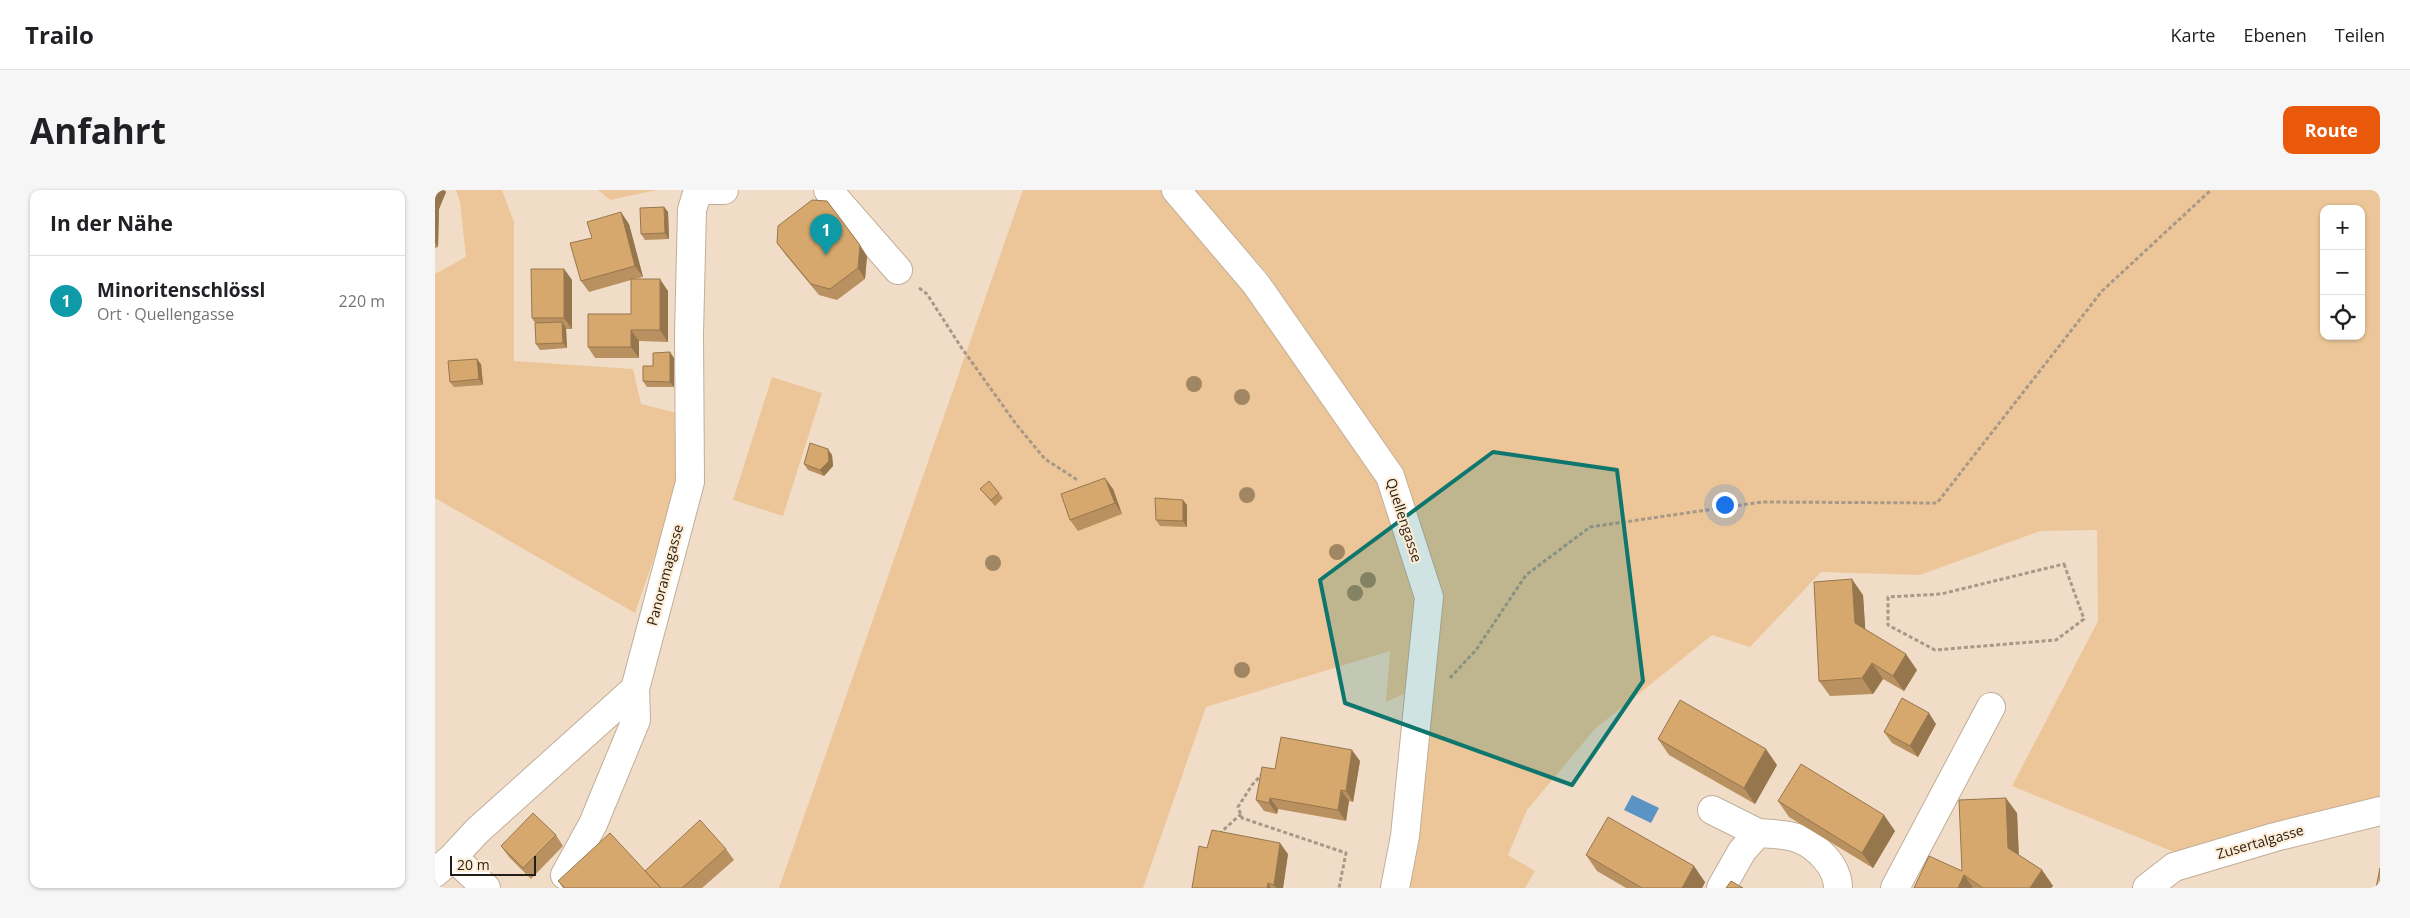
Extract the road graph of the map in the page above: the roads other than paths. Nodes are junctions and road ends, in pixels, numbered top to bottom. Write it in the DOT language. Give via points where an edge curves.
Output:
graph roads {
  1 [pos="698,190"];
  2 [pos="724,190"];
  3 [pos="828,190"];
  4 [pos="1176,190"];
  5 [pos="898,270"];
  6 [pos="635,689"];
  7 [pos="1991,707"];
  8 [pos="1711,810"];
  9 [pos="2380,811"];
  10 [pos="1758,833"];
  11 [pos="444,865"];
  12 [pos="565,875"];
  13 [pos="486,888"];
  14 [pos="1395,888"];
  15 [pos="1721,888"];
  16 [pos="1838,888"];
  17 [pos="1895,888"];
  18 [pos="2147,888"];
  1 -- 2 [label="street"];
  1 -- 6 [label="street, Panoramagasse" via="691,210 690,482"];
  3 -- 5 [label="street"];
  4 -- 14 [label="street, Quellengasse" via="1257,284 1390,476 1429,597 1405,836"];
  6 -- 11 [label="street" via="477,831"];
  6 -- 12 [label="street, Panoramagasse" via="636,720 593,824"];
  7 -- 17 [label="street"];
  8 -- 10 [label="street"];
  9 -- 18 [label="street, Zusertalgasse" via="2174,866"];
  10 -- 15 [label="street" via="1742,850"];
  10 -- 16 [label="street" via="1799,839 1822,854 1832,868"];
  11 -- 13 [label="street"];
}
